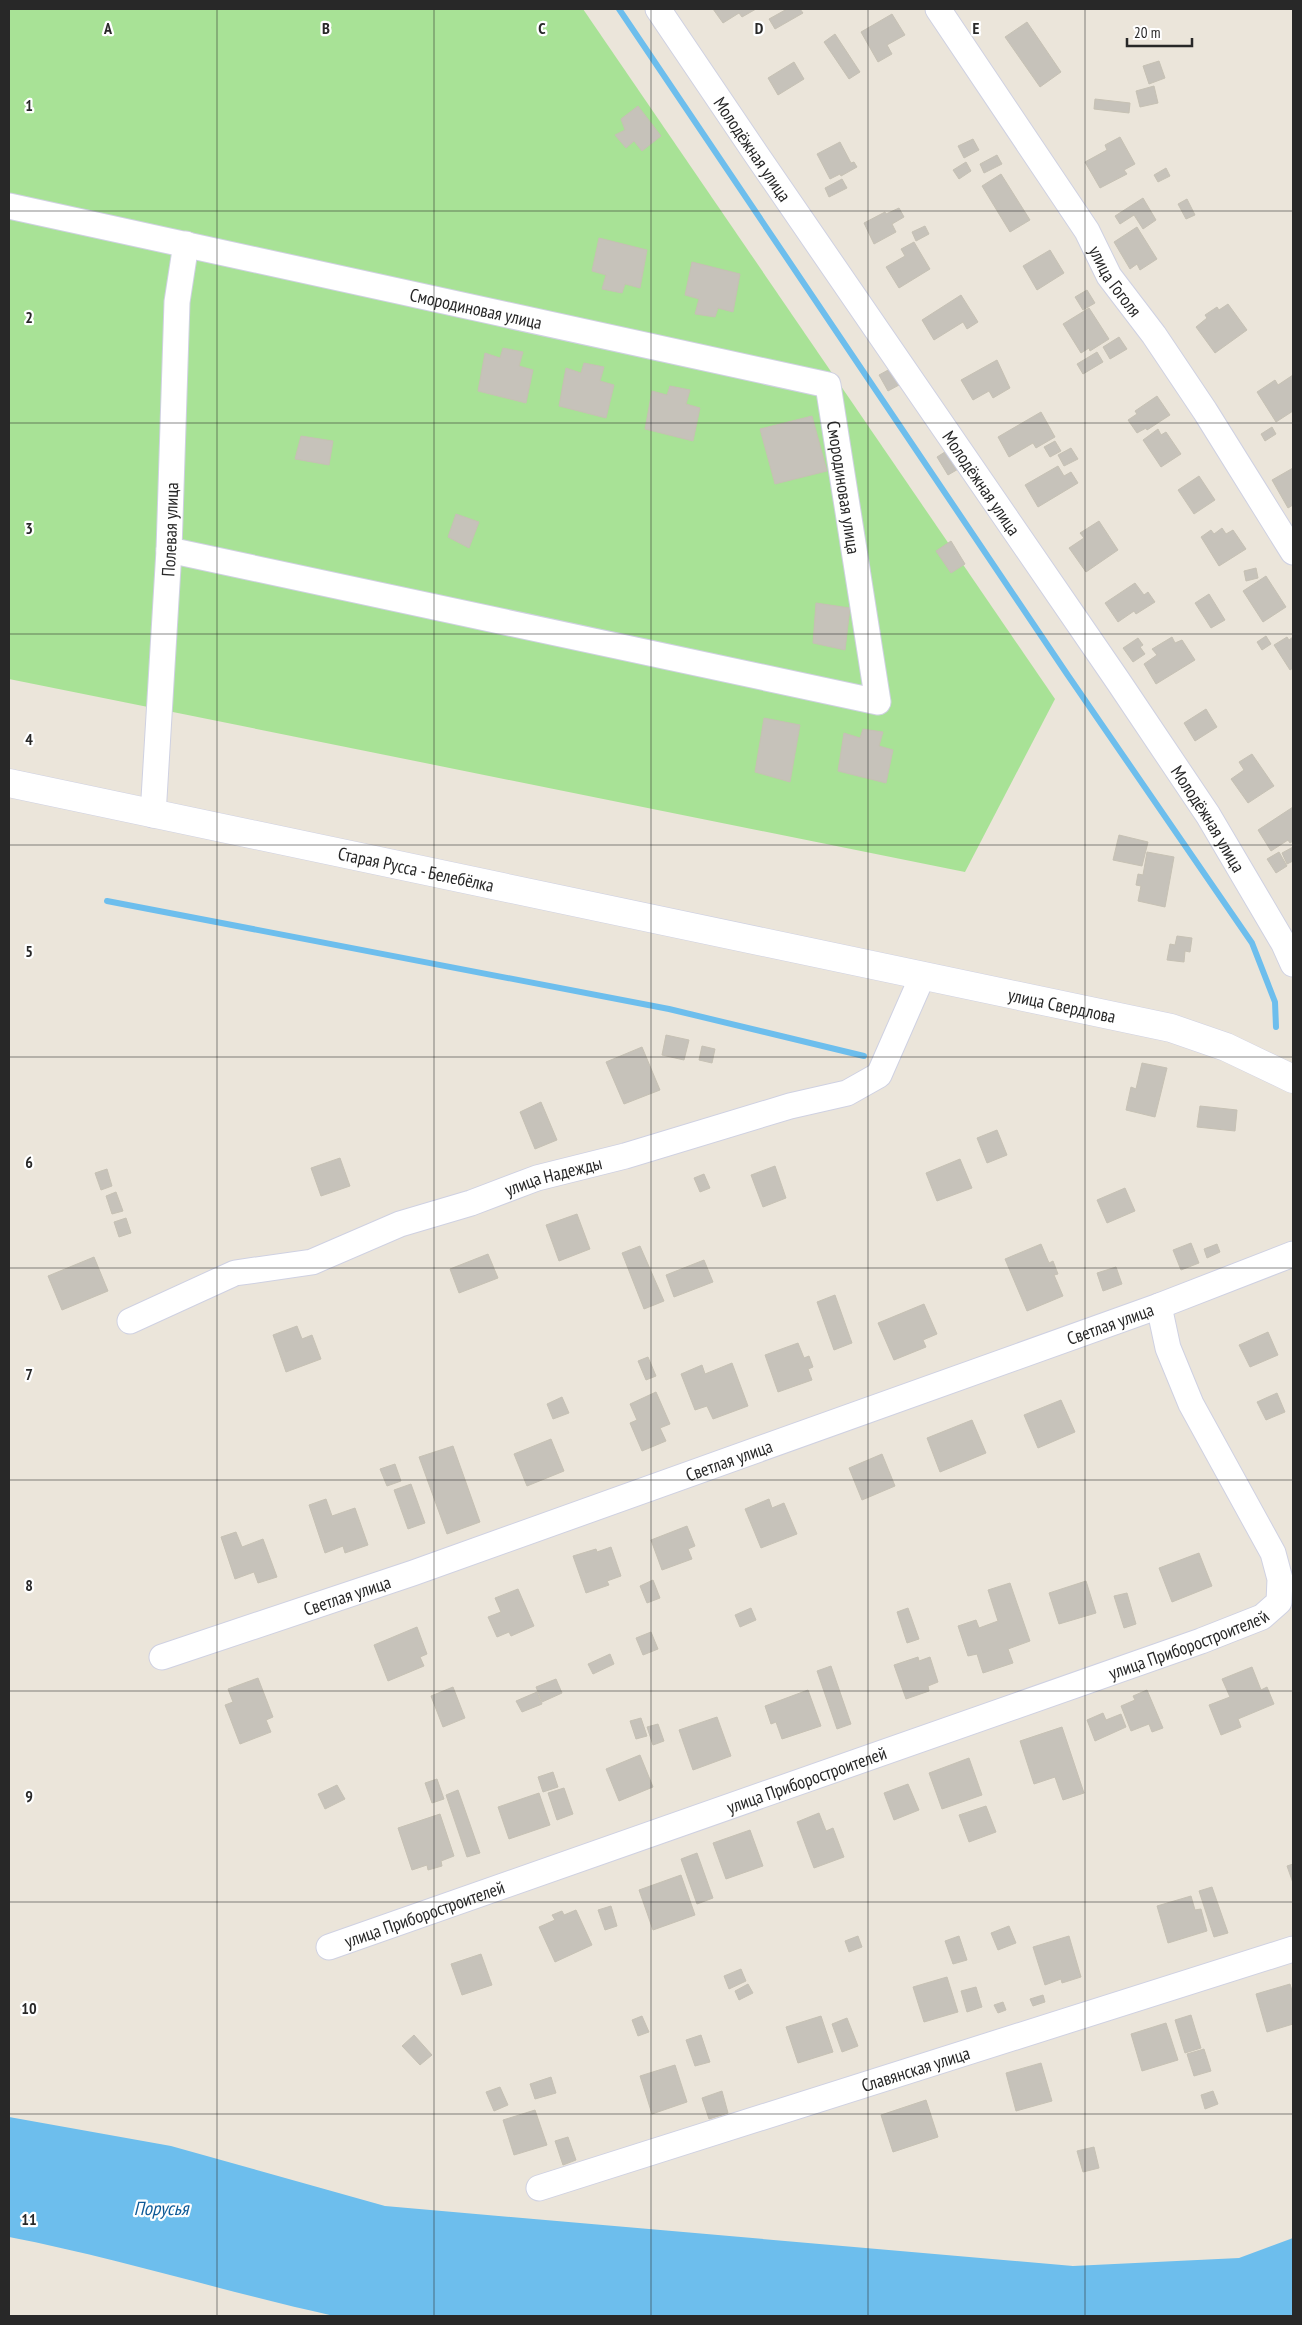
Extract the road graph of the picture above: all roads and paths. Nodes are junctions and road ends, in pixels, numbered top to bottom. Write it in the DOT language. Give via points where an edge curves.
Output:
graph roads {
  1 [pos="658,9"];
  2 [pos="938,9"];
  3 [pos="9,206"];
  4 [pos="186,244"];
  5 [pos="169,550"];
  6 [pos="1293,552"];
  7 [pos="9,783"];
  8 [pos="153,814"];
  9 [pos="824,956"];
  10 [pos="1293,964"];
  11 [pos="922,977"];
  12 [pos="1292,1072"];
  13 [pos="1293,1254"];
  14 [pos="1159,1306"];
  15 [pos="130,1321"];
  16 [pos="162,1657"];
  17 [pos="329,1947"];
  18 [pos="1293,1949"];
  19 [pos="539,2188"];
  1 -- 10 [label="street, Молодёжная улица" via="1208,815"];
  2 -- 6 [label="street, улица Гоголя" via="1087,231 1109,276 1205,411"];
  3 -- 4 [label="street, Смородиновая улица"];
  4 -- 5 [label="street, Полевая улица" via="177,302"];
  4 -- 5 [label="street, Смородиновая улица" via="828,386 878,702"];
  5 -- 8 [label="street, Полевая улица"];
  7 -- 8 [label="street, Старая Русса - Белебёлка"];
  8 -- 9 [label="street, Старая Русса - Белебёлка"];
  9 -- 11 [label="street, улица Свердлова"];
  11 -- 12 [label="street, улица Свердлова" via="1171,1028"];
  11 -- 15 [label="street, улица Надежды" via="879,1076 847,1093 790,1106 625,1156 537,1178 471,1203 400,1224 312,1262 234,1273"];
  13 -- 14 [label="street, Светлая улица"];
  14 -- 16 [label="street, Светлая улица" via="413,1574"];
  14 -- 17 [label="street, улица Приборостроителей" via="1168,1348 1191,1404 1273,1553 1280,1579 1278,1602 1262,1617"];
  18 -- 19 [label="street, Славянская улица"];
}
